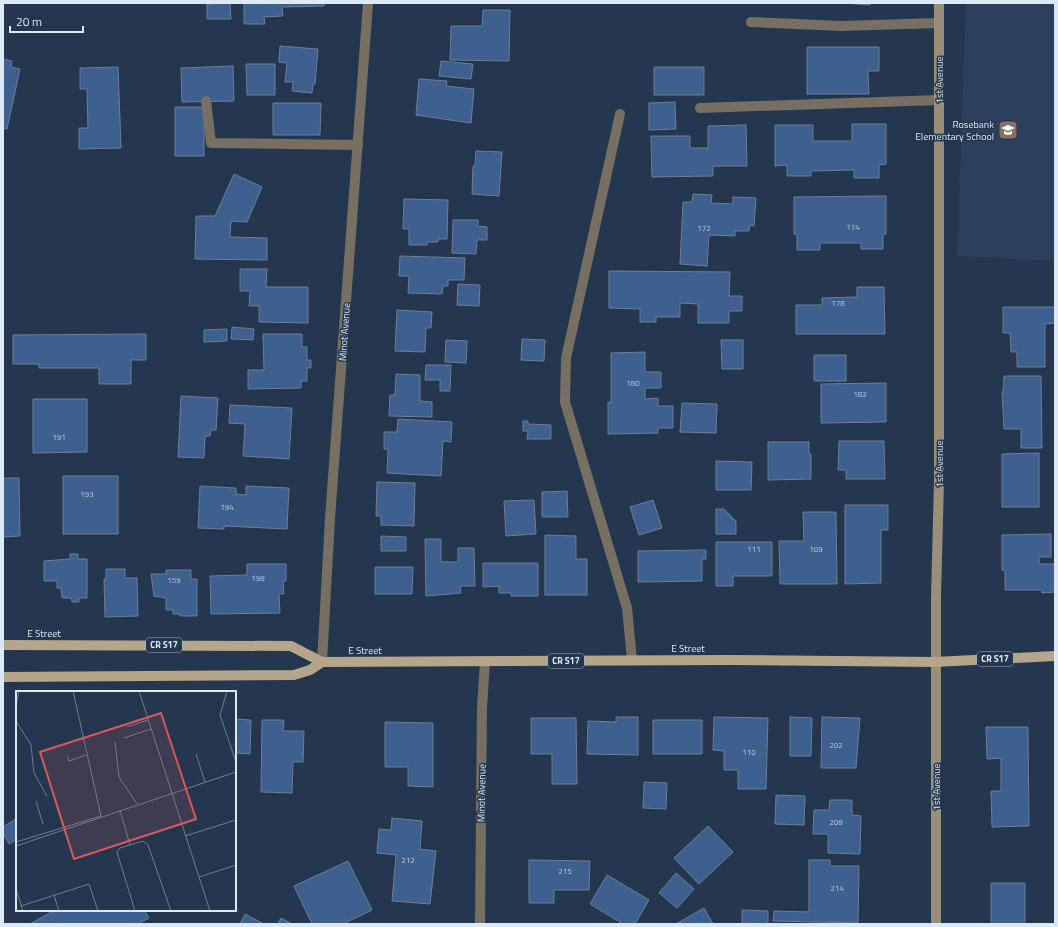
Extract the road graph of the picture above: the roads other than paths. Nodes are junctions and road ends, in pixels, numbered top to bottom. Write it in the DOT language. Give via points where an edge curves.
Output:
graph roads {
  1 [pos="368,3"];
  2 [pos="939,3"];
  3 [pos="751,22"];
  4 [pos="939,23"];
  5 [pos="939,100"];
  6 [pos="206,101"];
  7 [pos="700,108"];
  8 [pos="620,114"];
  9 [pos="358,145"];
  10 [pos="3,645"];
  11 [pos="1055,656"];
  12 [pos="632,660"];
  13 [pos="322,662"];
  14 [pos="486,662"];
  15 [pos="935,662"];
  16 [pos="3,677"];
  17 [pos="480,924"];
  18 [pos="936,924"];
  1 -- 9 [label="street, Minot Avenue"];
  2 -- 4 [label="street, 1st Avenue"];
  3 -- 4 [label="street" via="841,26"];
  4 -- 5 [label="street, 1st Avenue"];
  5 -- 7 [label="street"];
  5 -- 15 [label="street, 1st Avenue" via="939,465"];
  6 -- 9 [label="street" via="211,143"];
  8 -- 12 [label="street" via="566,358 565,402 627,608"];
  9 -- 13 [label="street, Minot Avenue"];
  10 -- 13 [label="main road, E Street / CR S17" via="291,646"];
  11 -- 15 [label="main road, E Street / CR S17"];
  12 -- 14 [label="main road, E Street / CR S17"];
  12 -- 15 [label="main road, E Street / CR S17"];
  13 -- 14 [label="main road, E Street / CR S17"];
  13 -- 16 [label="main road, E Street / CR S17" via="310,670 294,675"];
  14 -- 17 [label="street, Minot Avenue" via="482,707"];
  15 -- 18 [label="street, 1st Avenue"];
}
